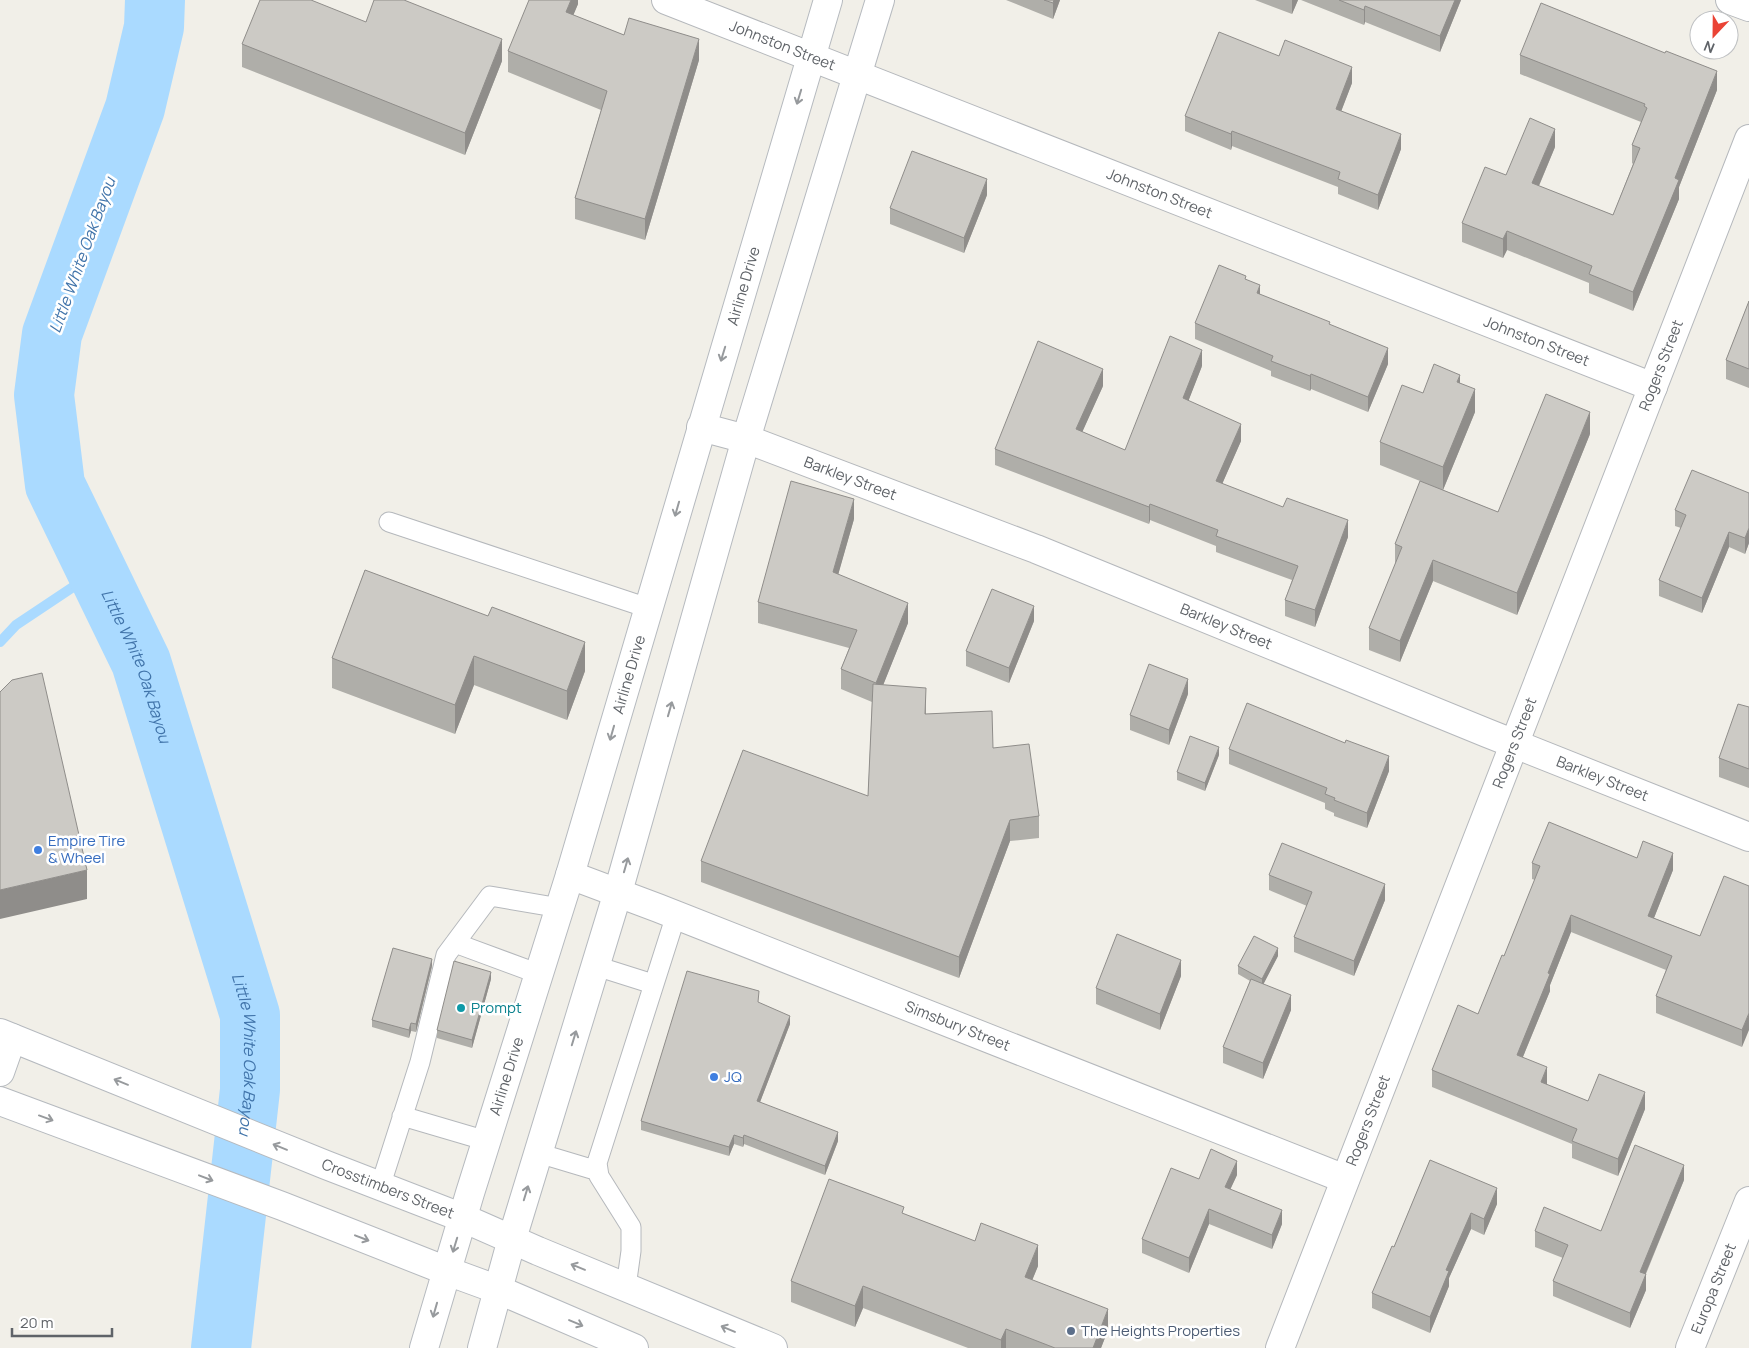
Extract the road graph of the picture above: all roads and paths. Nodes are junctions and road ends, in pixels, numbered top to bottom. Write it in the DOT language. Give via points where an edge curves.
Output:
graph roads {
  1 [pos="666,0"];
  2 [pos="828,0"];
  3 [pos="880,0"];
  4 [pos="1730,0"];
  5 [pos="1749,7"];
  6 [pos="811,58"];
  7 [pos="857,76"];
  8 [pos="1749,139"];
  9 [pos="1653,387"];
  10 [pos="701,428"];
  11 [pos="746,439"];
  12 [pos="389,522"];
  13 [pos="648,608"];
  14 [pos="1514,744"];
  15 [pos="1749,838"];
  16 [pos="570,875"];
  17 [pos="618,892"];
  18 [pos="560,908"];
  19 [pos="676,915"];
  20 [pos="455,943"];
  21 [pos="596,966"];
  22 [pos="539,974"];
  23 [pos="653,984"];
  24 [pos="6,1036"];
  25 [pos="0,1072"];
  26 [pos="0,1101"];
  27 [pos="402,1116"];
  28 [pos="486,1141"];
  29 [pos="538,1153"];
  30 [pos="598,1171"];
  31 [pos="1345,1179"];
  32 [pos="380,1187"];
  33 [pos="1749,1201"];
  34 [pos="463,1218"];
  35 [pos="512,1239"];
  36 [pos="447,1271"];
  37 [pos="626,1287"];
  38 [pos="499,1290"];
  39 [pos="424,1348"];
  40 [pos="482,1348"];
  41 [pos="634,1348"];
  42 [pos="774,1348"];
  43 [pos="1280,1348"];
  44 [pos="1690,1348"];
  1 -- 6 [label="street, Johnston Street"];
  2 -- 6 [label="street, Airline Drive"];
  3 -- 7 [label="street"];
  4 -- 5 [label="street"];
  6 -- 7 [label="street, Johnston Street"];
  6 -- 10 [label="street, Airline Drive, one-way"];
  7 -- 9 [label="street, Johnston Street"];
  7 -- 11 [label="street"];
  8 -- 9 [label="street, Rogers Street"];
  9 -- 14 [label="street, Rogers Street"];
  10 -- 11 [label="street, Barkley Street"];
  10 -- 13 [label="street, Airline Drive, one-way"];
  11 -- 14 [label="street, Barkley Street" via="1036,549"];
  17 -- 11 [label="street, one-way"];
  12 -- 13 [label="lane"];
  13 -- 16 [label="street, Airline Drive, one-way"];
  14 -- 15 [label="street, Barkley Street"];
  14 -- 31 [label="street, Rogers Street"];
  16 -- 17 [label="street, Simsbury Street"];
  16 -- 18 [label="street, Airline Drive"];
  17 -- 19 [label="street, Simsbury Street"];
  17 -- 21 [label="street"];
  18 -- 20 [label="lane" via="490,896"];
  18 -- 22 [label="street, Airline Drive"];
  19 -- 23 [label="lane"];
  19 -- 31 [label="street, Simsbury Street"];
  20 -- 22 [label="lane"];
  20 -- 27 [label="lane" via="446,955 420,1062"];
  21 -- 23 [label="lane"];
  29 -- 21 [label="street, one-way"];
  22 -- 28 [label="street, Airline Drive"];
  23 -- 30 [label="lane" via="597,1163"];
  24 -- 25 [label="street"];
  32 -- 24 [label="street, Crosstimbers Street, one-way"];
  26 -- 36 [label="street, one-way"];
  27 -- 28 [label="lane"];
  27 -- 32 [label="lane"];
  28 -- 34 [label="street, Airline Drive"];
  29 -- 30 [label="lane"];
  35 -- 29 [label="street, one-way"];
  30 -- 37 [label="lane" via="631,1227"];
  31 -- 43 [label="street, Rogers Street"];
  32 -- 34 [label="street, Crosstimbers Street"];
  33 -- 44 [label="street, Europa Street"];
  34 -- 35 [label="street, Crosstimbers Street"];
  34 -- 36 [label="street, Airline Drive, one-way"];
  37 -- 35 [label="street, Crosstimbers Street, one-way"];
  35 -- 38 [label="street"];
  36 -- 38 [label="street"];
  36 -- 39 [label="street, Airline Drive, one-way"];
  42 -- 37 [label="street, Crosstimbers Street, one-way"];
  38 -- 40 [label="street"];
  38 -- 41 [label="street, one-way"];
}
